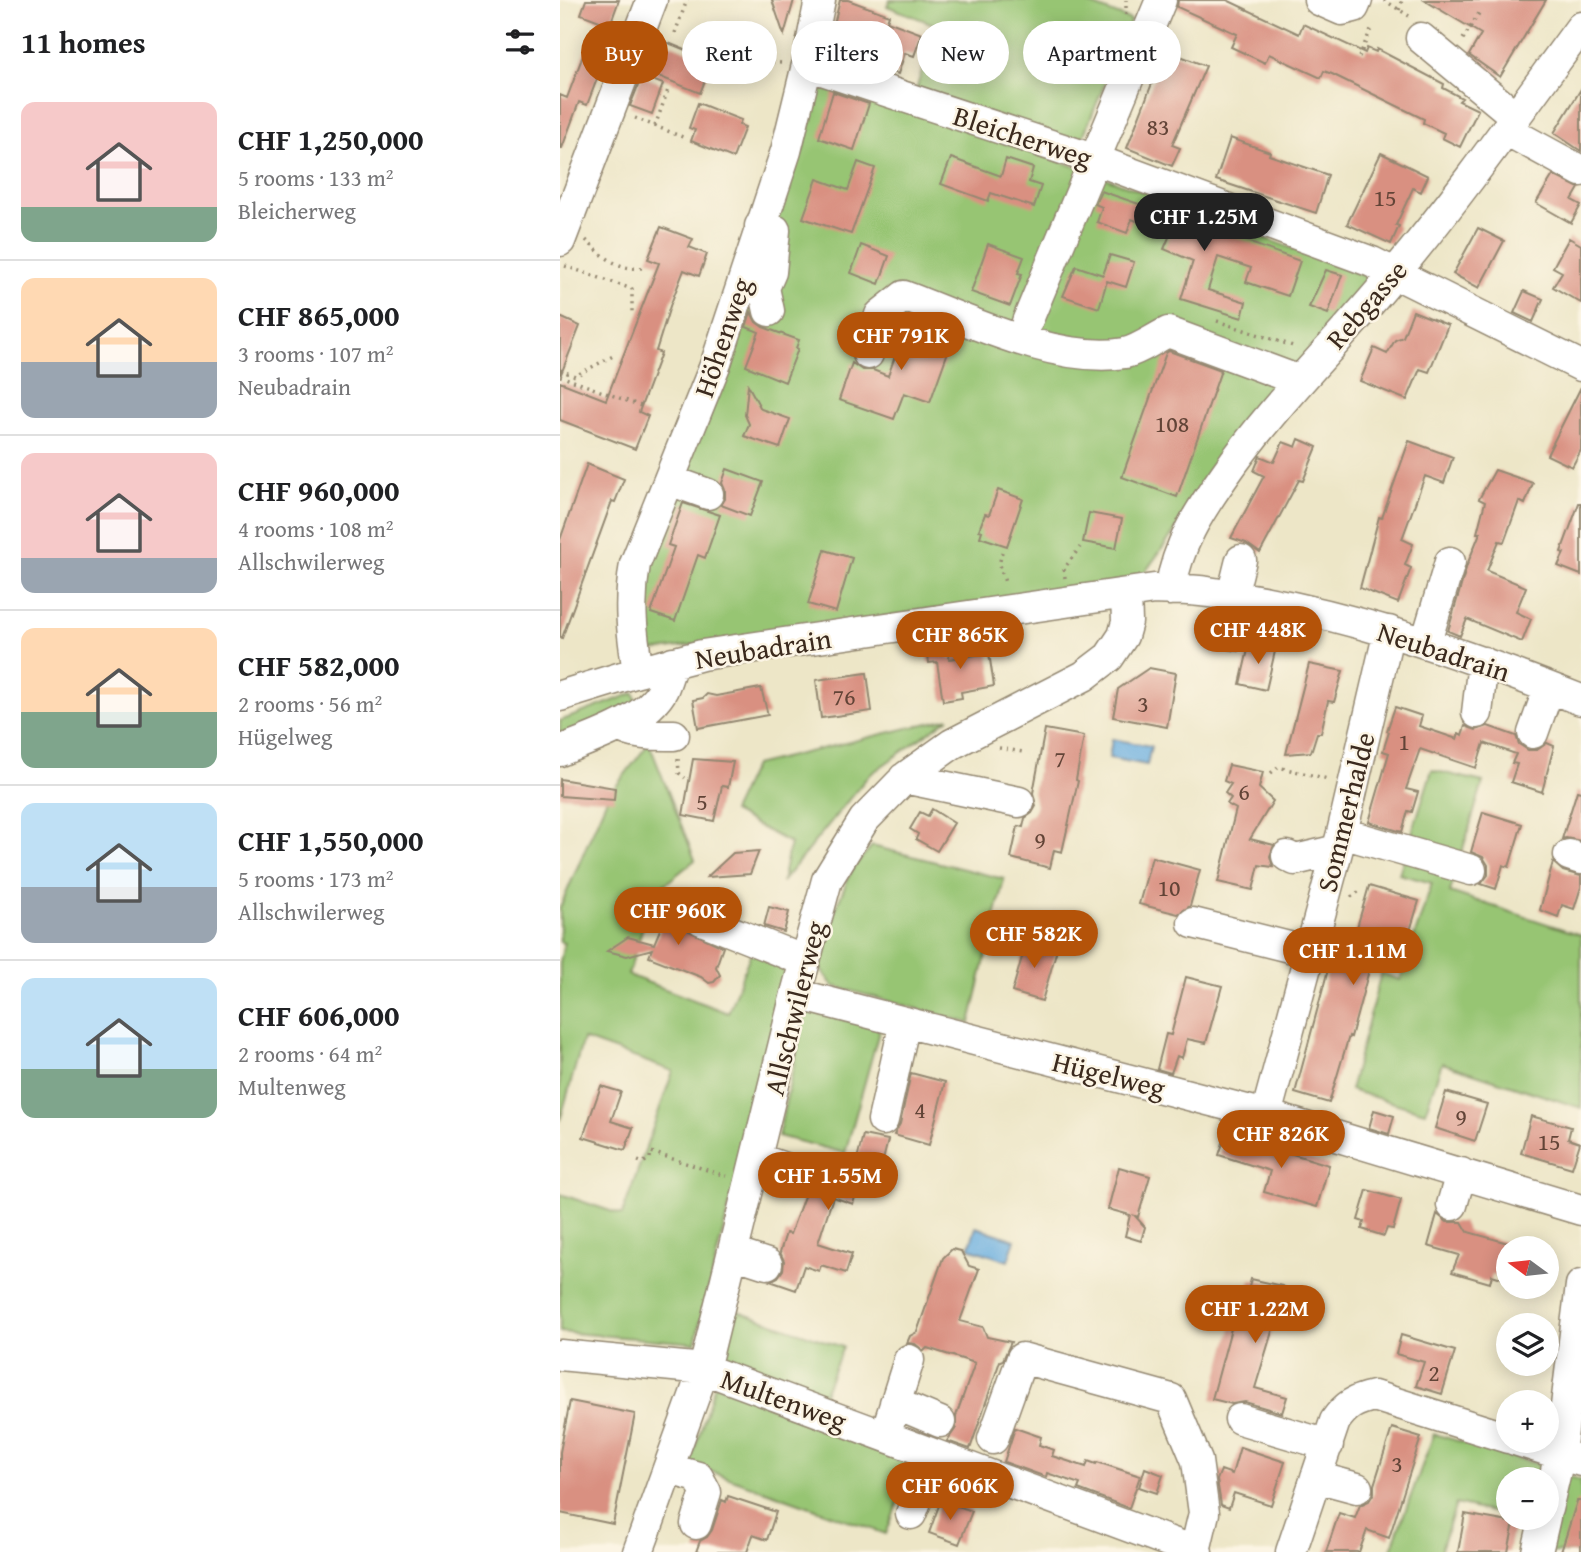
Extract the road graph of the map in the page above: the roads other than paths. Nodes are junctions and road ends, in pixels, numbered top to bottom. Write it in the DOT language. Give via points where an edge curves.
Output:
graph roads {
  1 [pos="652,0"];
  2 [pos="820,0"];
  3 [pos="1161,0"];
  4 [pos="1319,0"];
  5 [pos="1357,0"];
  6 [pos="816,21"];
  7 [pos="1581,27"];
  8 [pos="1421,38"];
  9 [pos="802,84"];
  10 [pos="865,84"];
  11 [pos="1511,123"];
  12 [pos="1096,159"];
  13 [pos="1581,171"];
  14 [pos="760,226"];
  15 [pos="564,231"];
  16 [pos="1395,274"];
  17 [pos="769,312"];
  18 [pos="1027,322"];
  19 [pos="869,354"];
  20 [pos="1581,366"];
  21 [pos="1300,381"];
  22 [pos="669,480"];
  23 [pos="708,494"];
  24 [pos="1241,560"];
  25 [pos="1450,562"];
  26 [pos="1170,590"];
  27 [pos="1126,594"];
  28 [pos="1232,596"];
  29 [pos="1389,631"];
  30 [pos="1426,642"];
  31 [pos="673,662"];
  32 [pos="1483,662"];
  33 [pos="638,672"];
  34 [pos="1549,688"];
  35 [pos="560,696"];
  36 [pos="1581,700"];
  37 [pos="1477,713"];
  38 [pos="619,726"];
  39 [pos="1533,733"];
  40 [pos="674,735"];
  41 [pos="560,751"];
  42 [pos="904,778"];
  43 [pos="1019,802"];
  44 [pos="1340,841"];
  45 [pos="1287,856"];
  46 [pos="1471,870"];
  47 [pos="702,920"];
  48 [pos="1193,923"];
  49 [pos="1222,950"];
  50 [pos="1308,959"];
  51 [pos="805,961"];
  52 [pos="796,994"];
  53 [pos="905,1022"];
  54 [pos="1266,1115"];
  55 [pos="883,1120"];
  56 [pos="753,1171"];
  57 [pos="1461,1173"];
  58 [pos="801,1174"];
  59 [pos="1452,1205"];
  60 [pos="1581,1210"];
  61 [pos="733,1253"];
  62 [pos="767,1264"];
  63 [pos="1581,1285"];
  64 [pos="560,1355"];
  65 [pos="909,1360"];
  66 [pos="704,1369"];
  67 [pos="895,1403"];
  68 [pos="1240,1419"];
  69 [pos="940,1422"];
  70 [pos="1496,1434"];
  71 [pos="885,1436"];
  72 [pos="993,1439"];
  73 [pos="1328,1445"];
  74 [pos="934,1455"];
  75 [pos="1570,1457"];
  76 [pos="669,1469"];
  77 [pos="1316,1477"];
  78 [pos="1559,1482"];
  79 [pos="1357,1489"];
  80 [pos="911,1514"];
  81 [pos="696,1524"];
  82 [pos="1542,1530"];
  83 [pos="638,1552"];
  84 [pos="1196,1552"];
  85 [pos="1291,1552"];
  86 [pos="1537,1552"];
  1 -- 15 [label="street"];
  2 -- 6 [label="street, Höhenweg"];
  3 -- 12 [label="street"];
  4 -- 5 [label="street" via="1342,10 1354,8"];
  7 -- 11 [label="street, Rebgasse"];
  8 -- 11 [label="street"];
  9 -- 14 [label="street, Höhenweg"];
  10 -- 12 [label="street, Bleicherweg"];
  11 -- 13 [label="street"];
  11 -- 16 [label="street, Rebgasse"];
  12 -- 16 [label="street, Bleicherweg"];
  12 -- 18 [label="street"];
  14 -- 17 [label="street" via="775,230 771,272 764,288"];
  14 -- 22 [label="street, Höhenweg" via="716,363"];
  16 -- 20 [label="street, Bleicherweg"];
  16 -- 21 [label="street, Rebgasse"];
  19 -- 21 [label="street" via="880,315 904,296 1058,351 1127,352 1168,332"];
  21 -- 26 [label="street, Rebgasse" via="1245,444 1193,521"];
  22 -- 23 [label="street"];
  22 -- 33 [label="street, Höhenweg" via="635,564 630,594"];
  24 -- 28 [label="street"];
  25 -- 30 [label="street"];
  26 -- 27 [label="street, Neubadrain"];
  26 -- 28 [label="street, Neubadrain"];
  27 -- 31 [label="street, Neubadrain"];
  27 -- 42 [label="street, Allschwilerweg" via="1127,622 1109,657 1084,677 952,744"];
  28 -- 29 [label="street, Neubadrain"];
  29 -- 30 [label="street, Neubadrain"];
  29 -- 44 [label="street, Sommerhalde"];
  30 -- 32 [label="street, Neubadrain"];
  31 -- 33 [label="street, Neubadrain"];
  31 -- 38 [label="street" via="662,691 646,709"];
  32 -- 34 [label="street, Neubadrain"];
  32 -- 37 [label="street"];
  33 -- 35 [label="street, Neubadrain"];
  34 -- 36 [label="street, Neubadrain"];
  34 -- 39 [label="street"];
  38 -- 40 [label="street" via="644,734"];
  38 -- 41 [label="street"];
  42 -- 43 [label="street"];
  42 -- 51 [label="street, Allschwilerweg" via="864,820 827,880"];
  44 -- 45 [label="street" via="1295,860"];
  44 -- 46 [label="street"];
  44 -- 50 [label="street, Sommerhalde"];
  47 -- 51 [label="street"];
  48 -- 50 [label="street"];
  49 -- 50 [label="street"];
  50 -- 54 [label="street, Sommerhalde"];
  51 -- 52 [label="street, Allschwilerweg"];
  52 -- 53 [label="street, Hügelweg"];
  52 -- 56 [label="street, Allschwilerweg"];
  53 -- 54 [label="street, Hügelweg"];
  53 -- 55 [label="street"];
  54 -- 57 [label="street, Hügelweg"];
  56 -- 58 [label="street"];
  56 -- 61 [label="street, Allschwilerweg"];
  57 -- 59 [label="street"];
  57 -- 60 [label="street, Hügelweg"];
  61 -- 62 [label="street"];
  61 -- 66 [label="street, Allschwilerweg"];
  63 -- 75 [label="street"];
  64 -- 66 [label="street, Multenweg" via="593,1365"];
  65 -- 67 [label="street"];
  66 -- 71 [label="street, Multenweg"];
  66 -- 76 [label="street, Allschwilerweg"];
  67 -- 69 [label="street"];
  67 -- 71 [label="street"];
  68 -- 73 [label="street"];
  70 -- 73 [label="street" via="1374,1396 1344,1408"];
  71 -- 74 [label="street, Multenweg"];
  72 -- 84 [label="street" via="1022,1358 1171,1399 1197,1461 1204,1513"];
  73 -- 77 [label="street"];
  74 -- 80 [label="street"];
  74 -- 84 [label="street, Multenweg"];
  75 -- 78 [label="street"];
  76 -- 81 [label="street" via="698,1477 706,1492"];
  76 -- 83 [label="street, Allschwilerweg"];
  77 -- 79 [label="street"];
  77 -- 85 [label="street"];
  82 -- 86 [label="street"];
}
